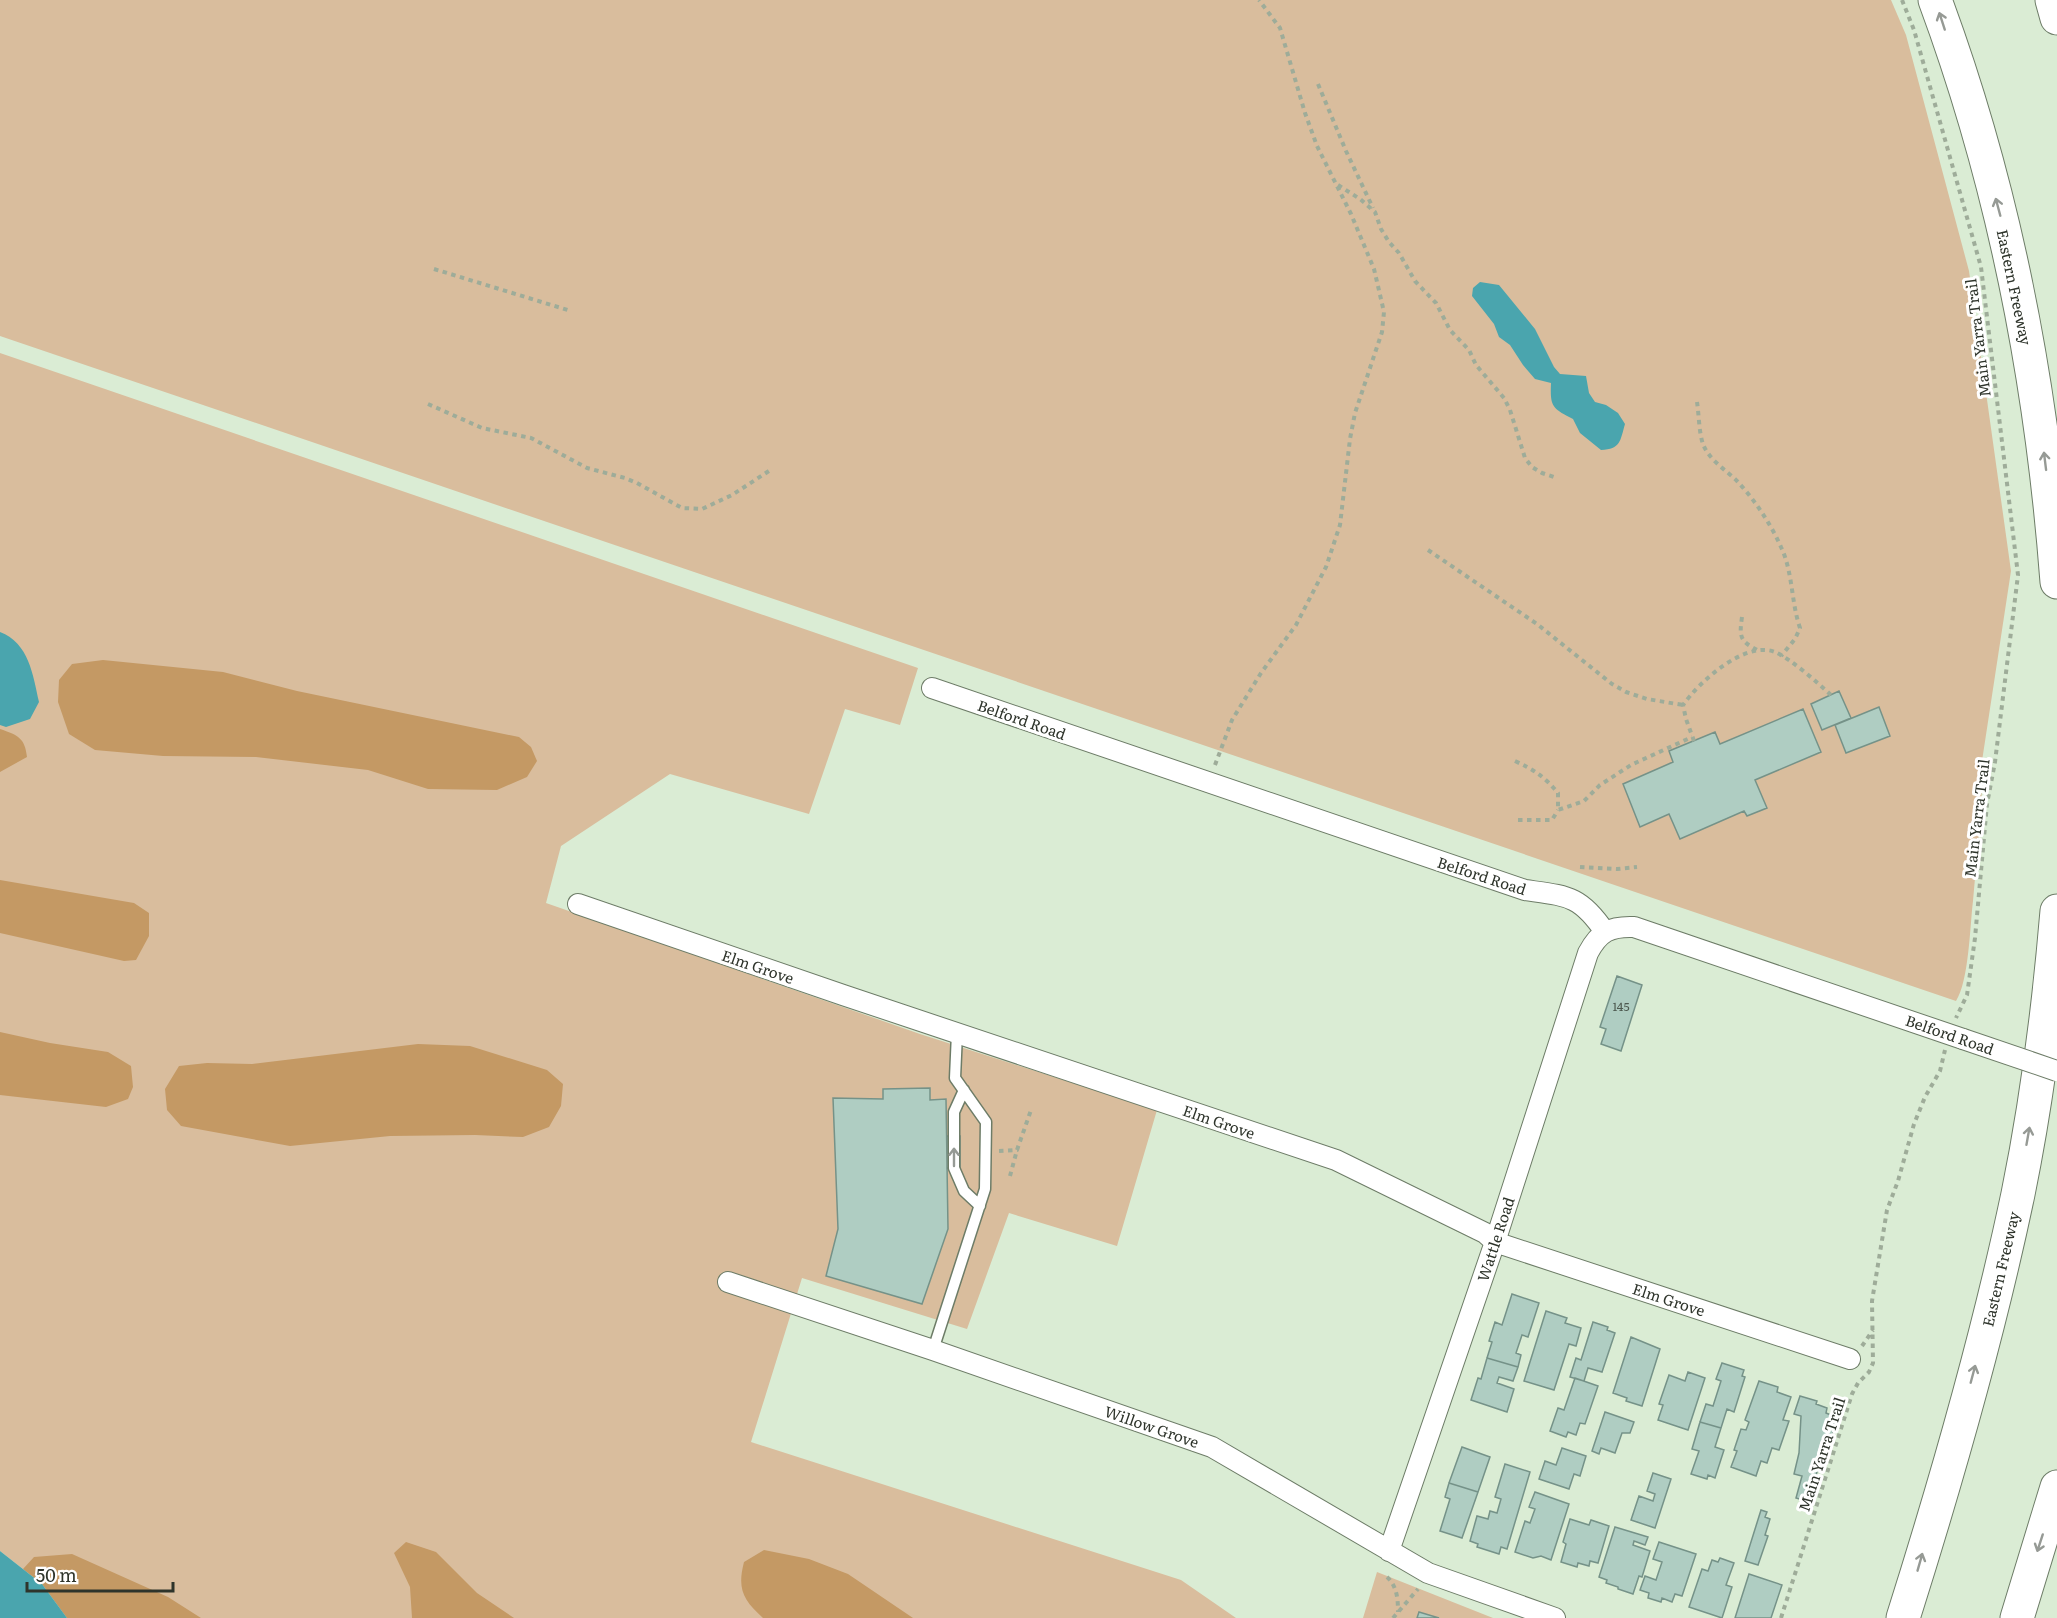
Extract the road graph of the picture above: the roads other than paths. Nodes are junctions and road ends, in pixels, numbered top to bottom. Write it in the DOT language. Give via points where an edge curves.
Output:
graph roads {
  1 [pos="1935,0"];
  2 [pos="2052,0"];
  3 [pos="2057,18"];
  4 [pos="2057,582"];
  5 [pos="932,688"];
  6 [pos="578,904"];
  7 [pos="2057,911"];
  8 [pos="1605,932"];
  9 [pos="957,1033"];
  10 [pos="2057,1071"];
  11 [pos="964,1090"];
  12 [pos="980,1206"];
  13 [pos="1495,1242"];
  14 [pos="728,1282"];
  15 [pos="933,1350"];
  16 [pos="1850,1359"];
  17 [pos="2057,1487"];
  18 [pos="1389,1551"];
  19 [pos="1555,1618"];
  20 [pos="1904,1618"];
  21 [pos="2017,1618"];
  4 -- 1 [label="highway, Eastern Freeway, one-way" via="2042,435 2022,316 1992,185"];
  2 -- 3 [label="highway"];
  5 -- 8 [label="street, Belford Road" via="1525,890 1575,900 1589,909"];
  6 -- 9 [label="street, Elm Grove"];
  20 -- 7 [label="highway, Eastern Freeway, one-way" via="1959,1429 2018,1193 2036,1090"];
  8 -- 10 [label="street, Belford Road, bridge" via="1619,926 1634,927"];
  8 -- 13 [label="street, Wattle Road" via="1588,953"];
  9 -- 11 [label="lane" via="955,1078"];
  9 -- 13 [label="street, Elm Grove" via="1336,1160 1485,1233"];
  11 -- 12 [label="lane" via="986,1122 985,1189"];
  12 -- 11 [label="lane, one-way" via="964,1191 954,1168 954,1112"];
  12 -- 15 [label="lane"];
  13 -- 16 [label="street, Elm Grove"];
  13 -- 18 [label="street, Wattle Road"];
  14 -- 15 [label="street, Willow Grove"];
  15 -- 18 [label="street, Willow Grove" via="1212,1447"];
  17 -- 21 [label="highway, one-way"];
  18 -- 19 [label="street, Willow Grove" via="1428,1573"];
}
